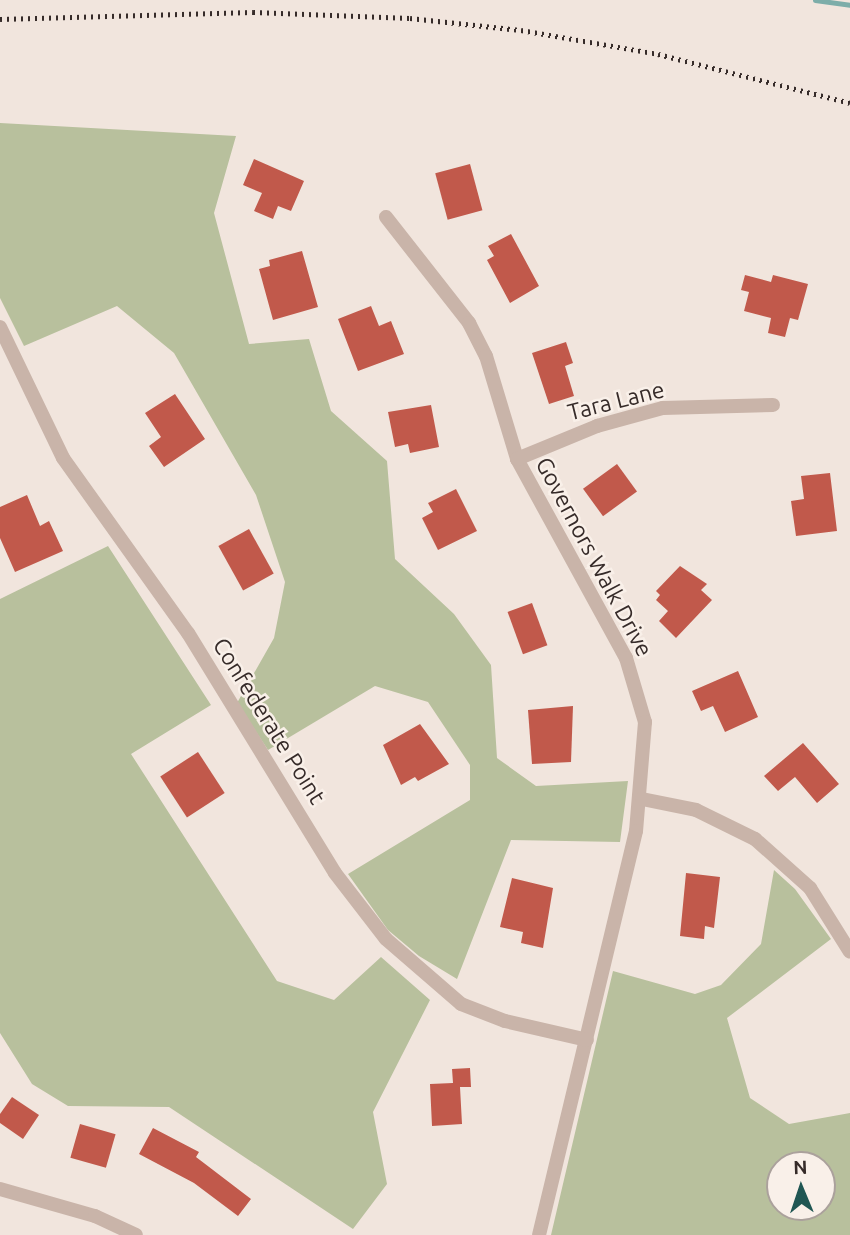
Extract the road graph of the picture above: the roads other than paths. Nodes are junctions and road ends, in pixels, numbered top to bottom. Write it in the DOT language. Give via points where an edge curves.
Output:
graph roads {
  1 [pos="386,217"];
  2 [pos="0,327"];
  3 [pos="773,405"];
  4 [pos="517,459"];
  5 [pos="642,799"];
  6 [pos="850,952"];
  7 [pos="587,1040"];
  8 [pos="0,1189"];
  9 [pos="136,1235"];
  10 [pos="539,1235"];
  1 -- 4 [label="street, Governors Walk Drive" via="469,323 486,356"];
  2 -- 7 [label="street, Confederate Point" via="63,458 188,633 335,873 386,939 461,1004 505,1021"];
  3 -- 4 [label="street, Tara Lane" via="663,408 597,426"];
  4 -- 5 [label="street, Governors Walk Drive" via="626,658 645,722"];
  5 -- 6 [label="street" via="696,810 754,839 810,888"];
  5 -- 7 [label="street, Governors Walk Drive"];
  7 -- 10 [label="street, Governors Walk Drive"];
  8 -- 9 [label="street" via="96,1216"];
}
